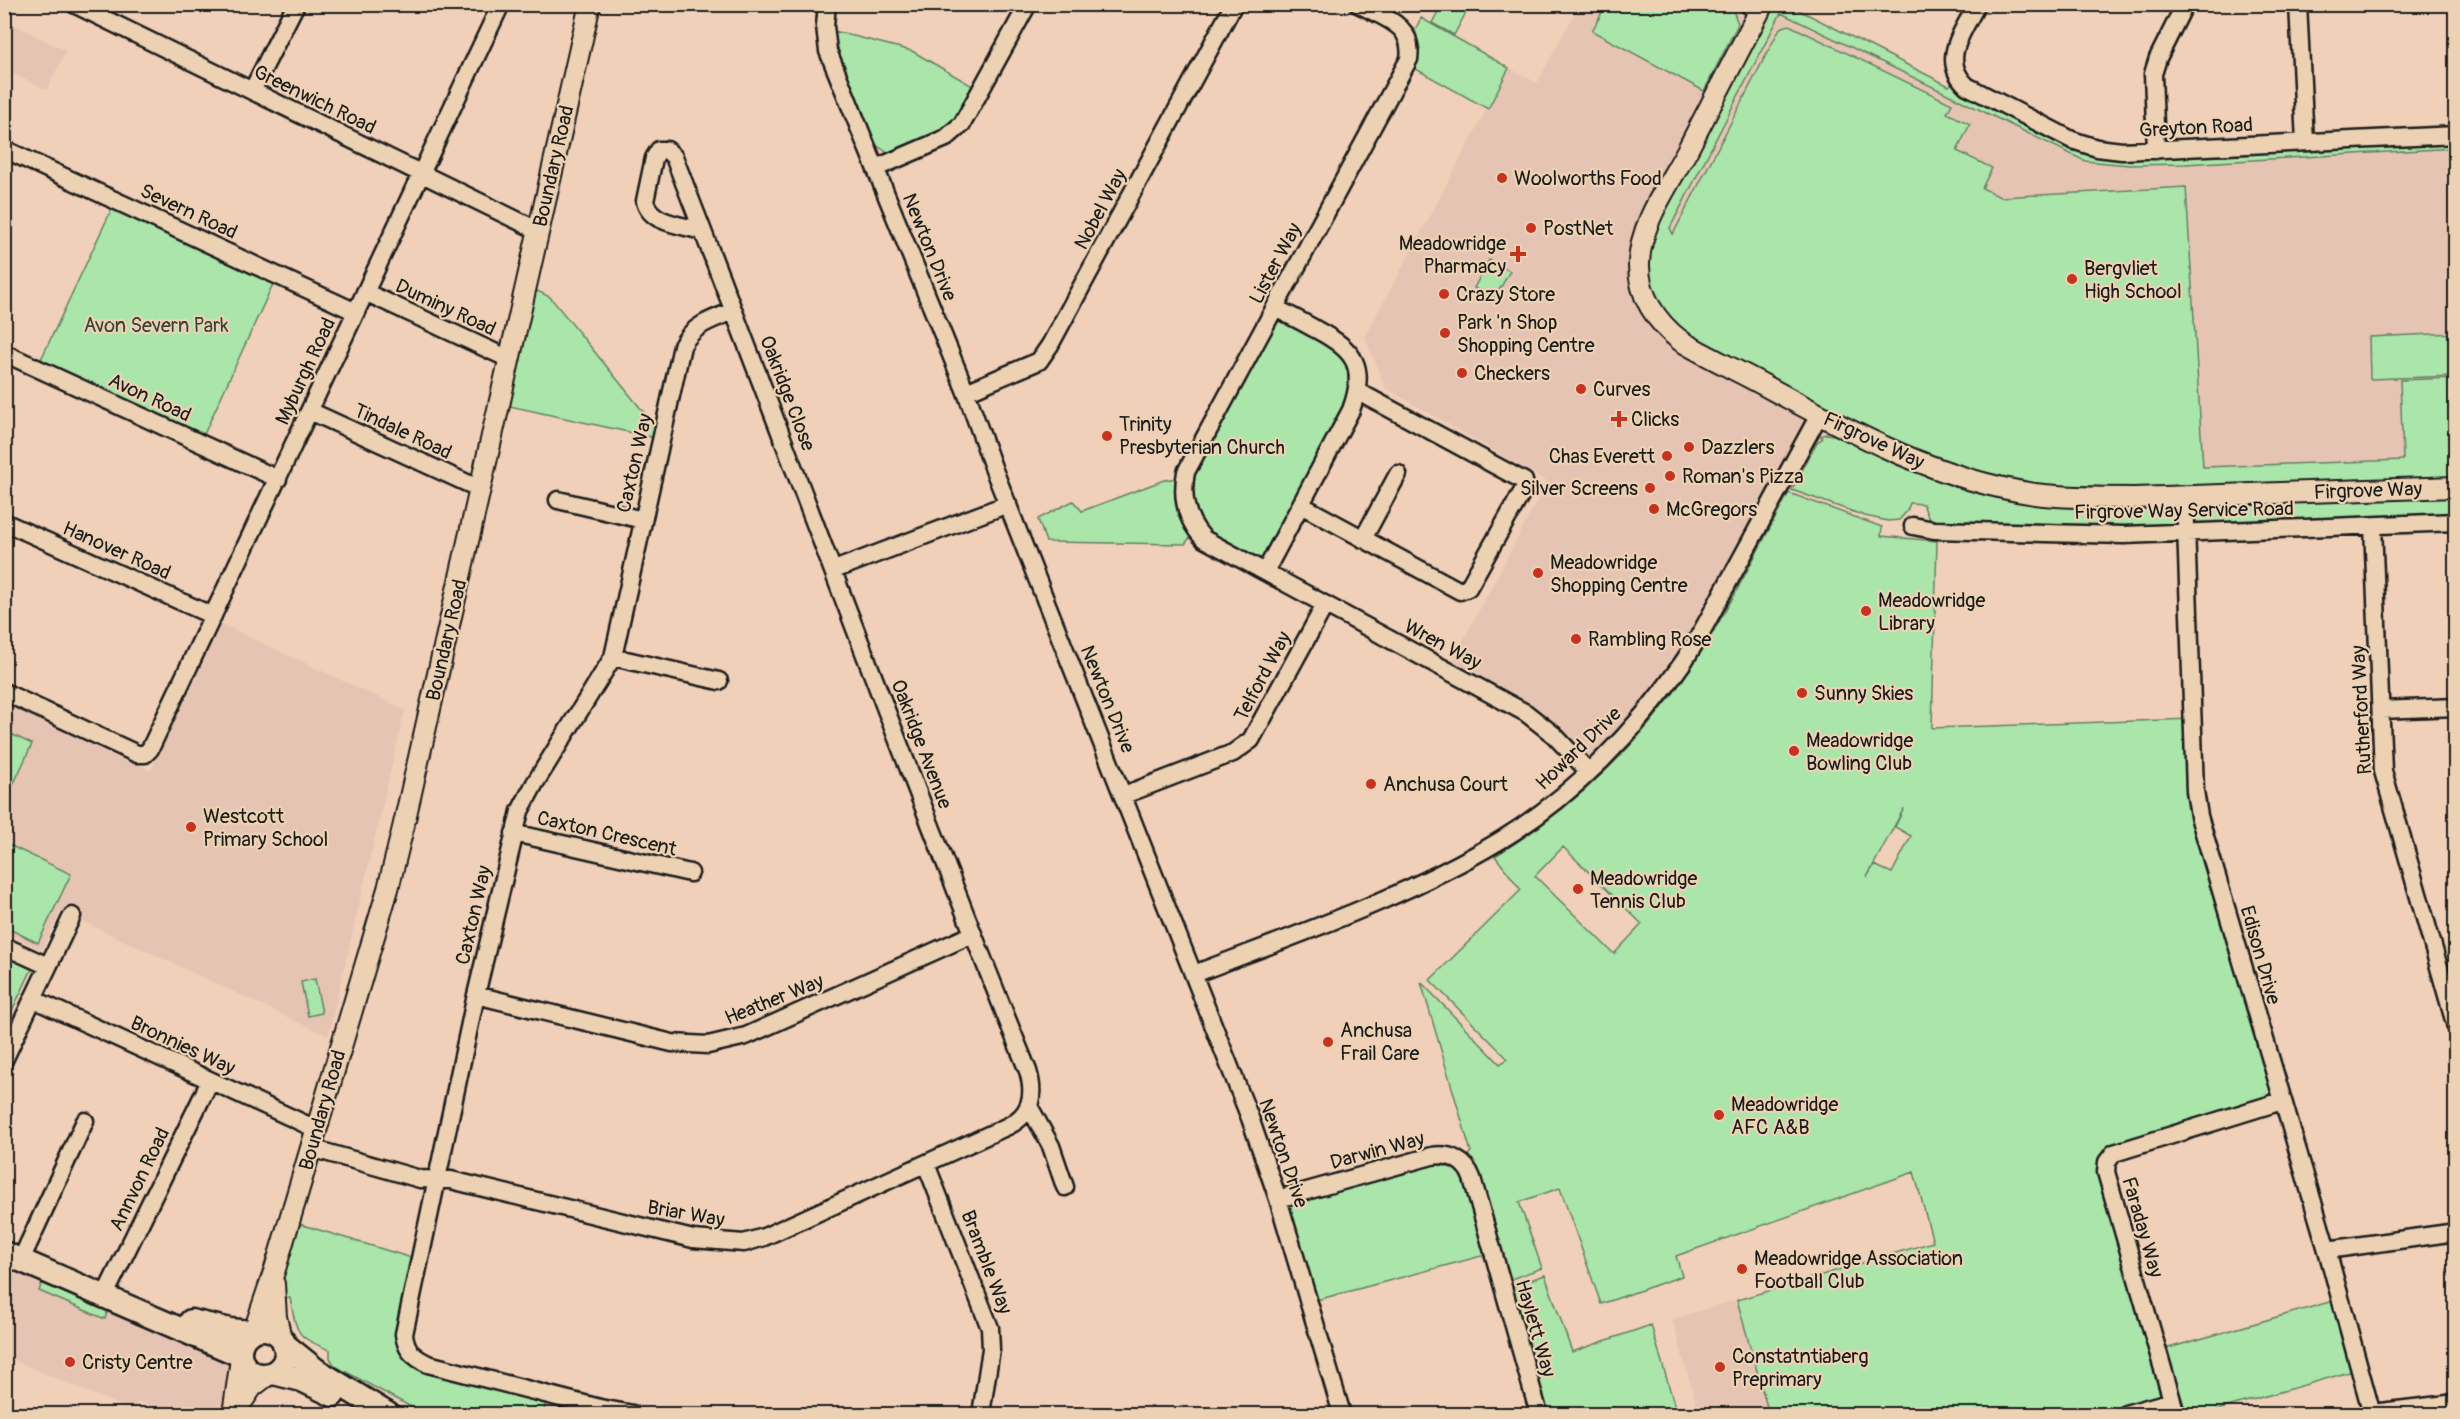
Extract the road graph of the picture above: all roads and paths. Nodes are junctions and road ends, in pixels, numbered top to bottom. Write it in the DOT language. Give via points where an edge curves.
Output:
graph roads {
  1 [pos="74,4"];
  2 [pos="296,4"];
  3 [pos="501,4"];
  4 [pos="590,4"];
  5 [pos="826,4"];
  6 [pos="1028,4"];
  7 [pos="1234,4"];
  8 [pos="1358,4"];
  9 [pos="1977,4"];
  10 [pos="2185,4"];
  11 [pos="2298,4"];
  12 [pos="1757,6"];
  13 [pos="252,91"];
  14 [pos="2456,135"];
  15 [pos="2305,142"];
  16 [pos="4,149"];
  17 [pos="2156,150"];
  18 [pos="876,168"];
  19 [pos="421,175"];
  20 [pos="539,231"];
  21 [pos="702,231"];
  22 [pos="365,292"];
  23 [pos="1275,308"];
  24 [pos="734,311"];
  25 [pos="356,312"];
  26 [pos="4,353"];
  27 [pos="509,359"];
  28 [pos="966,392"];
  29 [pos="1357,392"];
  30 [pos="309,411"];
  31 [pos="1819,415"];
  32 [pos="1398,474"];
  33 [pos="278,479"];
  34 [pos="2456,487"];
  35 [pos="480,489"];
  36 [pos="2185,496"];
  37 [pos="558,500"];
  38 [pos="1008,504"];
  39 [pos="1185,504"];
  40 [pos="1301,505"];
  41 [pos="643,519"];
  42 [pos="4,522"];
  43 [pos="2456,522"];
  44 [pos="1913,526"];
  45 [pos="2373,526"];
  46 [pos="2186,534"];
  47 [pos="1363,539"];
  48 [pos="834,570"];
  49 [pos="1265,572"];
  50 [pos="1325,604"];
  51 [pos="213,616"];
  52 [pos="613,657"];
  53 [pos="719,681"];
  54 [pos="4,692"];
  55 [pos="2456,707"];
  56 [pos="2381,710"];
  57 [pos="1588,771"];
  58 [pos="1124,795"];
  59 [pos="514,833"];
  60 [pos="690,873"];
  61 [pos="72,916"];
  62 [pos="973,934"];
  63 [pos="4,946"];
  64 [pos="48,966"];
  65 [pos="1194,975"];
  66 [pos="476,995"];
  67 [pos="33,999"];
  68 [pos="2456,1027"];
  69 [pos="4,1059"];
  70 [pos="210,1081"];
  71 [pos="2282,1101"];
  72 [pos="1029,1106"];
  73 [pos="85,1121"];
  74 [pos="316,1129"];
  75 [pos="310,1148"];
  76 [pos="926,1164"];
  77 [pos="438,1179"];
  78 [pos="1065,1187"];
  79 [pos="1278,1199"];
  80 [pos="2456,1232"];
  81 [pos="2326,1250"];
  82 [pos="1493,1253"];
  83 [pos="13,1257"];
  84 [pos="275,1269"];
  85 [pos="105,1295"];
  86 [pos="132,1307"];
  87 [pos="252,1332"];
  88 [pos="283,1341"];
  89 [pos="240,1357"];
  90 [pos="271,1373"];
  91 [pos="2456,1403"];
  92 [pos="2174,1408"];
  93 [pos="234,1414"];
  94 [pos="369,1414"];
  95 [pos="388,1414"];
  96 [pos="633,1414"];
  97 [pos="981,1414"];
  98 [pos="1342,1414"];
  99 [pos="1539,1414"];
  100 [pos="2125,1414"];
  101 [pos="2372,1414"];
  1 -- 13 [label="street, Greenwich Road"];
  2 -- 13 [label="street"];
  3 -- 19 [label="street, Myburgh Road"];
  4 -- 20 [label="street, Boundary Road"];
  5 -- 18 [label="street, Newton Drive" via="828,51"];
  6 -- 18 [label="street" via="962,124 946,138"];
  7 -- 28 [label="street, Nobel Way" via="1039,361"];
  8 -- 23 [label="street, Lister Way" via="1401,27 1410,42 1406,66"];
  9 -- 17 [label="street, Greyton Road" via="1956,45 1953,62 1957,77 1967,86 2072,140 2122,151"];
  10 -- 17 [label="street" via="2153,74"];
  11 -- 15 [label="street"];
  12 -- 31 [label="street, Firgrove Way" via="1651,220 1643,240 1639,272 1652,310 1672,334"];
  13 -- 19 [label="street, Greenwich Road"];
  14 -- 15 [label="street, Greyton Road"];
  15 -- 17 [label="street, Greyton Road"];
  16 -- 25 [label="street, Severn Road"];
  18 -- 28 [label="street, Newton Drive"];
  19 -- 20 [label="street, Greenwich Road"];
  19 -- 22 [label="street, Myburgh Road"];
  20 -- 27 [label="street, Boundary Road"];
  21 -- 21 [label="street, Oakridge Close" via="674,157 667,150 659,150 645,201 649,212 659,219"];
  21 -- 24 [label="street, Oakridge Close"];
  22 -- 25 [label="street, Myburgh Road"];
  22 -- 27 [label="street, Duminy Road"];
  23 -- 29 [label="street" via="1340,343 1353,358"];
  23 -- 39 [label="street, Lister Way" via="1186,472"];
  24 -- 41 [label="street, Caxton Way" via="701,324 688,334 682,346"];
  24 -- 48 [label="street, Oakridge Close"];
  25 -- 30 [label="street, Myburgh Road"];
  26 -- 33 [label="street, Avon Road"];
  27 -- 35 [label="street, Boundary Road"];
  28 -- 38 [label="street, Newton Drive"];
  29 -- 40 [label="street"];
  29 -- 47 [label="street" via="1526,484 1465,591 1454,589"];
  30 -- 33 [label="street, Myburgh Road"];
  30 -- 35 [label="street, Tindale Road"];
  31 -- 36 [label="street, Firgrove Way" via="1889,450 1983,483 2034,494 2088,498"];
  31 -- 57 [label="street, Howard Drive" via="1684,661 1617,745"];
  32 -- 47 [label="street"];
  33 -- 51 [label="street, Myburgh Road"];
  34 -- 36 [label="street, Firgrove Way"];
  35 -- 74 [label="street, Boundary Road" via="388,889"];
  36 -- 46 [label="street, Edison Drive"];
  37 -- 41 [label="street"];
  38 -- 48 [label="street"];
  38 -- 58 [label="street, Newton Drive"];
  39 -- 49 [label="street, Wren Way" via="1204,539"];
  40 -- 47 [label="street"];
  40 -- 49 [label="street"];
  41 -- 52 [label="street, Caxton Way"];
  42 -- 51 [label="street, Hanover Road"];
  43 -- 45 [label="street, Firgrove Way Service Road"];
  44 -- 46 [label="street, Firgrove Way Service Road" via="1945,531"];
  45 -- 46 [label="street, Firgrove Way Service Road"];
  45 -- 56 [label="street, Rutherford Way"];
  46 -- 71 [label="street, Edison Drive" via="2197,804"];
  48 -- 62 [label="street, Oakridge Avenue"];
  49 -- 50 [label="street, Wren Way"];
  50 -- 57 [label="street, Wren Way" via="1526,713 1554,735"];
  50 -- 58 [label="street, Telford Way" via="1257,731 1244,747"];
  51 -- 54 [label="street, Myburgh Road" via="154,743 144,754"];
  52 -- 53 [label="street"];
  52 -- 59 [label="street, Caxton Way" via="525,801"];
  55 -- 56 [label="street"];
  56 -- 68 [label="street, Rutherford Way" via="2383,771"];
  57 -- 65 [label="street, Howard Drive" via="1537,815 1465,860 1374,905"];
  58 -- 65 [label="street, Newton Drive"];
  59 -- 60 [label="street, Caxton Crescent"];
  59 -- 66 [label="street, Caxton Way"];
  61 -- 64 [label="street"];
  62 -- 66 [label="street, Heather Way" via="746,1036 708,1045 636,1036"];
  62 -- 72 [label="street, Oakridge Avenue" via="1028,1071 1032,1089"];
  63 -- 64 [label="street"];
  64 -- 67 [label="street"];
  65 -- 79 [label="street, Newton Drive"];
  66 -- 77 [label="street, Caxton Way"];
  67 -- 69 [label="street"];
  67 -- 70 [label="street, Bronnies Way"];
  70 -- 74 [label="street, Bronnies Way"];
  70 -- 85 [label="street, Annvon Road"];
  71 -- 81 [label="street, Edison Drive"];
  71 -- 92 [label="street, Faraday Way" via="2114,1152 2107,1162 2106,1172"];
  72 -- 76 [label="street, Briar Way" via="1016,1122"];
  72 -- 78 [label="street" via="1051,1146"];
  73 -- 83 [label="street"];
  74 -- 75 [label="street, Boundary Road"];
  75 -- 77 [label="street, Briar Way" via="420,1179"];
  75 -- 84 [label="street, Boundary Road"];
  76 -- 77 [label="street, Briar Way" via="744,1243 693,1239"];
  76 -- 97 [label="street, Bramble Way" via="990,1328 991,1349"];
  77 -- 96 [label="street, Caxton Way" via="404,1334 410,1353 428,1364"];
  79 -- 82 [label="street, Darwin Way" via="1445,1155 1469,1170"];
  79 -- 98 [label="street, Newton Drive"];
  80 -- 81 [label="street"];
  81 -- 101 [label="street, Edison Drive"];
  82 -- 99 [label="street, Haylett Way"];
  83 -- 85 [label="main road"];
  84 -- 87 [label="street, Boundary Road"];
  84 -- 88 [label="street, Boundary Road" via="275,1309"];
  85 -- 86 [label="main road"];
  86 -- 87 [label="main road"];
  86 -- 89 [label="main road"];
  87 -- 88 [label="main road" via="270,1330"];
  87 -- 89 [label="main road" via="243,1340"];
  88 -- 90 [label="main road" via="285,1358"];
  88 -- 95 [label="main road" via="315,1369"];
  89 -- 90 [label="main road" via="254,1373"];
  89 -- 93 [label="street"];
  90 -- 93 [label="street" via="246,1392"];
  90 -- 94 [label="main road" via="302,1380"];
  91 -- 101 [label="street"];
  92 -- 100 [label="street"];
}
